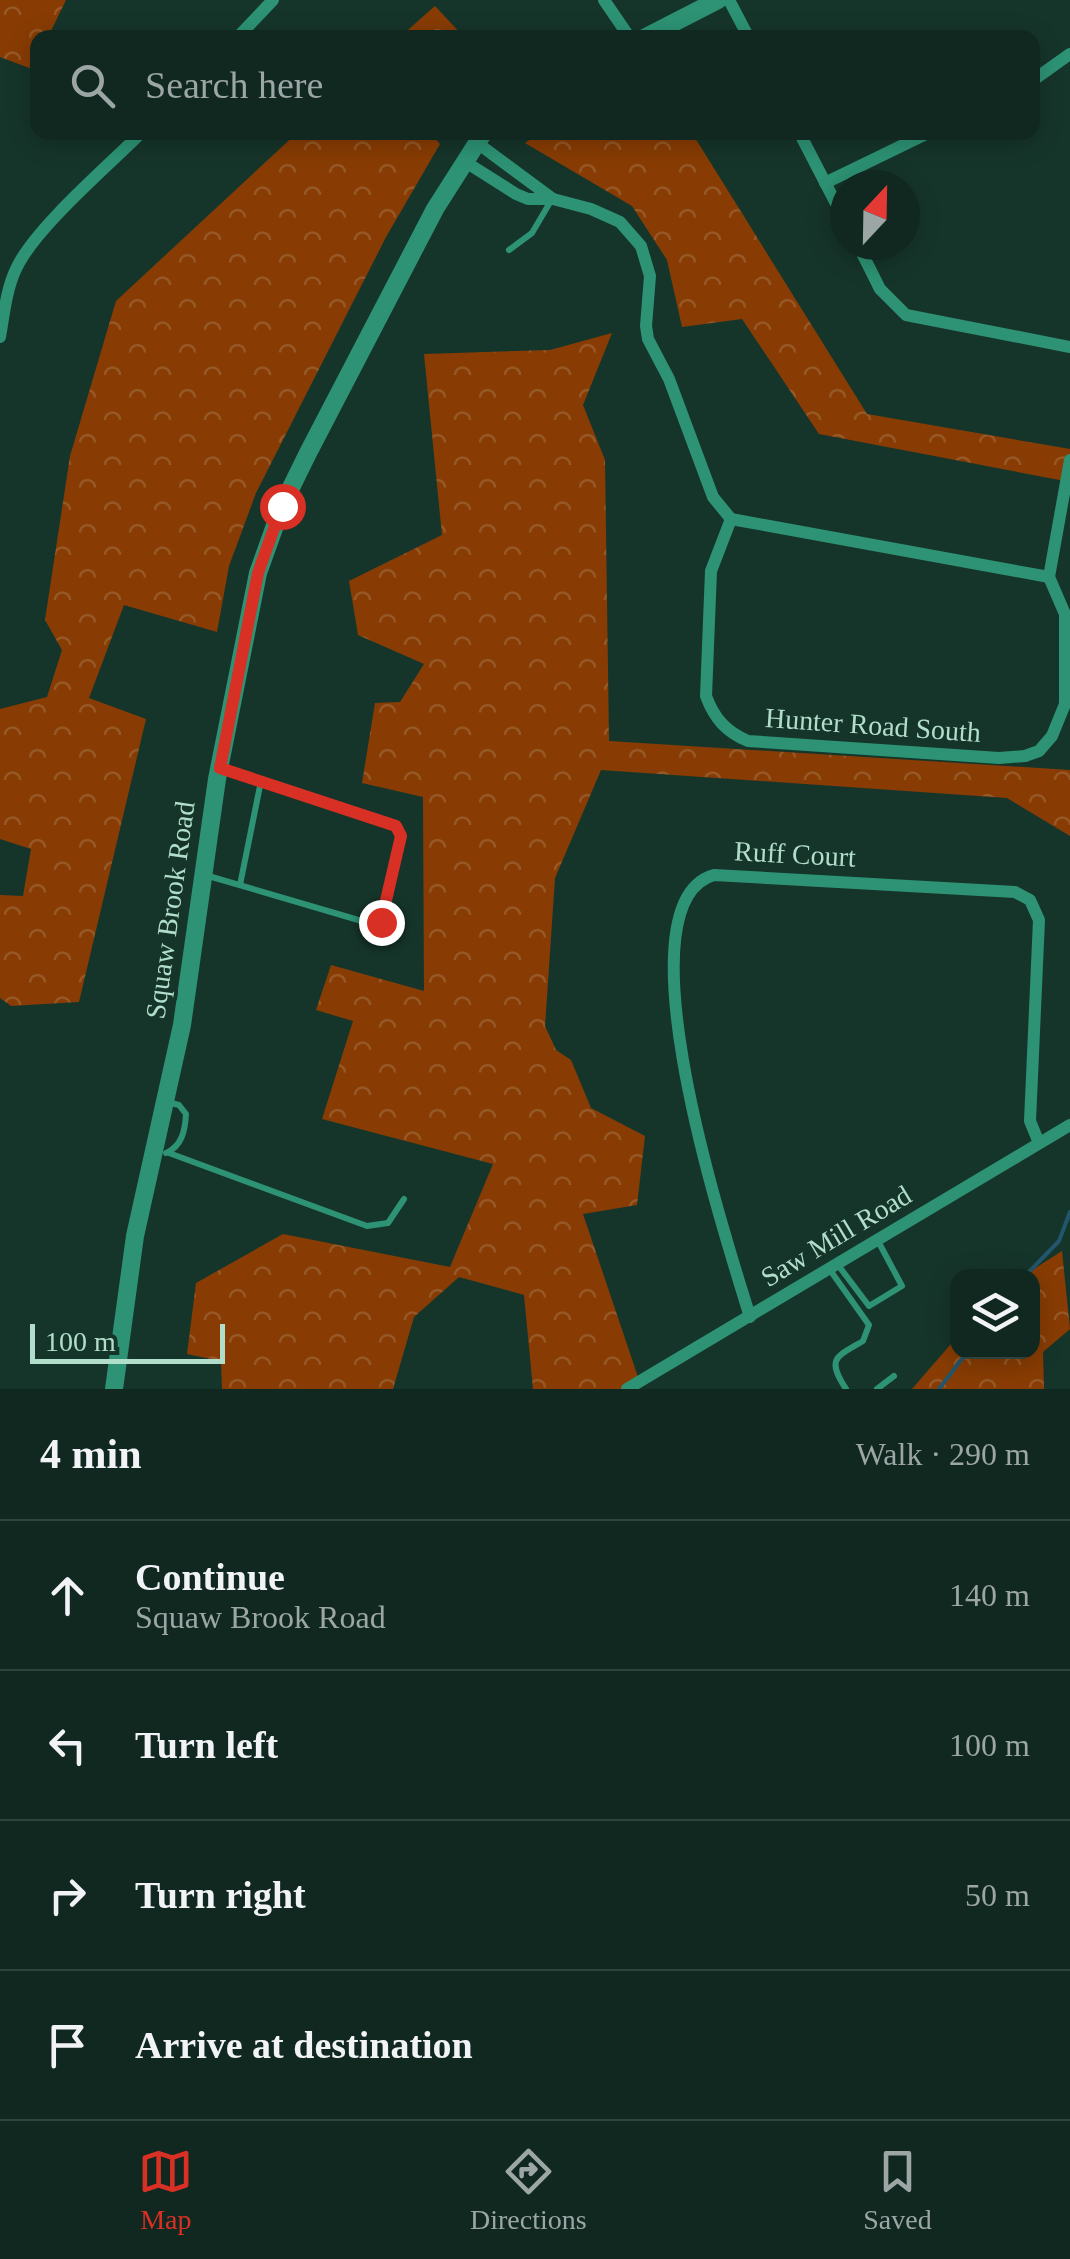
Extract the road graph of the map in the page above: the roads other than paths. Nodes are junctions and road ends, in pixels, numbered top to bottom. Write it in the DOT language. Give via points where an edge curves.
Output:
graph roads {
  1 [pos="273,0"];
  2 [pos="604,0"];
  3 [pos="718,0"];
  4 [pos="729,0"];
  5 [pos="245,30"];
  6 [pos="625,30"];
  7 [pos="660,30"];
  8 [pos="745,30"];
  9 [pos="1070,54"];
  10 [pos="1040,75"];
  11 [pos="134,140"];
  12 [pos="478,140"];
  13 [pos="484,140"];
  14 [pos="803,140"];
  15 [pos="914,140"];
  16 [pos="464,161"];
  17 [pos="825,183"];
  18 [pos="830,192"];
  19 [pos="553,198"];
  20 [pos="509,250"];
  21 [pos="865,260"];
  22 [pos="0,338"];
  23 [pos="1070,347"];
  24 [pos="1070,460"];
  25 [pos="732,519"];
  26 [pos="1049,577"];
  27 [pos="220,768"];
  28 [pos="262,781"];
  29 [pos="203,874"];
  30 [pos="240,885"];
  31 [pos="1070,1125"];
  32 [pos="1040,1143"];
  33 [pos="162,1152"];
  34 [pos="404,1199"];
  35 [pos="878,1240"];
  36 [pos="834,1267"];
  37 [pos="750,1317"];
  38 [pos="894,1376"];
  39 [pos="114,1389"];
  40 [pos="627,1389"];
  41 [pos="846,1389"];
  42 [pos="877,1389"];
  1 -- 5 [label="street"];
  2 -- 6 [label="street"];
  3 -- 7 [label="street"];
  4 -- 8 [label="street"];
  9 -- 10 [label="street"];
  11 -- 22 [label="street" via="22,258"];
  12 -- 16 [label="street, Squaw Brook Road"];
  13 -- 19 [label="street"];
  14 -- 17 [label="street"];
  15 -- 17 [label="street"];
  16 -- 19 [label="street" via="528,199"];
  16 -- 27 [label="street, Squaw Brook Road" via="272,531"];
  17 -- 18 [label="street"];
  19 -- 20 [label="lane" via="532,232"];
  19 -- 25 [label="street" via="620,222 641,246 650,276 648,339 670,379 712,497"];
  21 -- 23 [label="street" via="880,290 906,315"];
  24 -- 26 [label="street"];
  25 -- 26 [label="street"];
  25 -- 26 [label="street, Hunter Road South" via="711,571 706,696 732,734 748,741 999,758 1039,750 1065,704 1065,614"];
  27 -- 28 [label="lane"];
  27 -- 29 [label="street, Squaw Brook Road"];
  28 -- 30 [label="lane"];
  28 -- 30 [label="lane" via="396,826 401,836 386,911 372,924"];
  29 -- 30 [label="lane"];
  29 -- 33 [label="street, Squaw Brook Road"];
  31 -- 32 [label="street, Saw Mill Road"];
  32 -- 35 [label="street, Saw Mill Road"];
  32 -- 37 [label="street, Ruff Court" via="1030,1122 1039,920 1024,895 704,878 688,892 679,915 676,1032"];
  33 -- 34 [label="lane" via="367,1226 388,1223"];
  33 -- 39 [label="street, Squaw Brook Road" via="135,1236"];
  35 -- 36 [label="street, Saw Mill Road"];
  35 -- 36 [label="lane" via="902,1286 870,1306"];
  36 -- 37 [label="street, Saw Mill Road"];
  36 -- 41 [label="lane" via="869,1324 864,1341 834,1363"];
  37 -- 40 [label="street, Saw Mill Road"];
  38 -- 42 [label="lane"];
}
